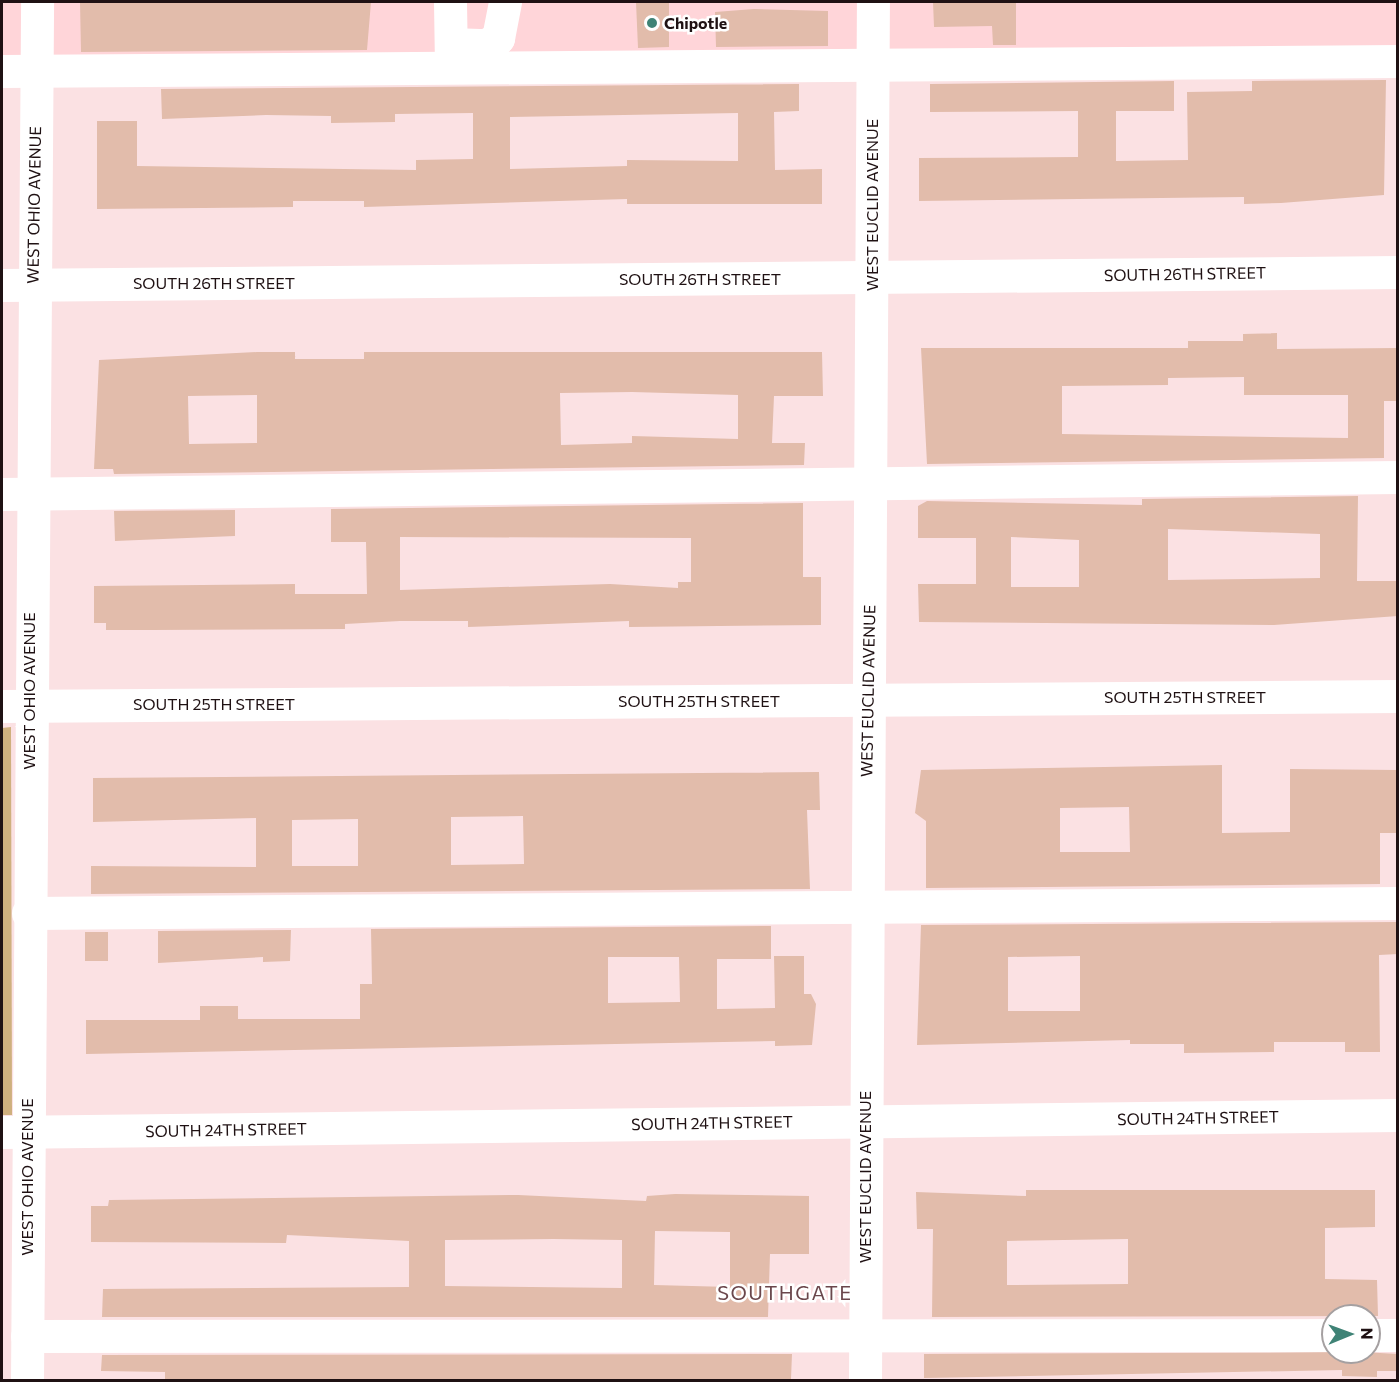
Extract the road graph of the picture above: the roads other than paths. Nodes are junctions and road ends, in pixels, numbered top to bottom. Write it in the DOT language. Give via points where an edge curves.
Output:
graph roads {
  1 [pos="37,2"];
  2 [pos="450,2"];
  3 [pos="505,2"];
  4 [pos="873,2"];
  5 [pos="451,55"];
  6 [pos="1398,61"];
  7 [pos="872,64"];
  8 [pos="2,71"];
  9 [pos="36,71"];
  10 [pos="1398,272"];
  11 [pos="871,277"];
  12 [pos="17,284"];
  13 [pos="1398,477"];
  14 [pos="870,479"];
  15 [pos="15,494"];
  16 [pos="1398,696"];
  17 [pos="869,700"];
  18 [pos="15,706"];
  19 [pos="1398,903"];
  20 [pos="865,908"];
  21 [pos="28,913"];
  22 [pos="1398,1116"];
  23 [pos="865,1122"];
  24 [pos="14,1132"];
  25 [pos="865,1332"];
  26 [pos="1321,1335"];
  27 [pos="1381,1335"];
  28 [pos="1398,1335"];
  29 [pos="27,1336"];
  30 [pos="27,1380"];
  31 [pos="865,1380"];
  1 -- 9 [label="street, WEST OHIO AVENUE"];
  2 -- 5 [label="street"];
  3 -- 5 [label="street" via="498,38"];
  4 -- 7 [label="street, WEST EUCLID AVENUE"];
  5 -- 7 [label="street"];
  5 -- 9 [label="street"];
  6 -- 7 [label="street"];
  7 -- 11 [label="street, WEST EUCLID AVENUE"];
  8 -- 9 [label="street"];
  9 -- 12 [label="street, WEST OHIO AVENUE"];
  10 -- 11 [label="street, SOUTH 26TH STREET"];
  11 -- 12 [label="street, SOUTH 26TH STREET"];
  11 -- 14 [label="street, WEST EUCLID AVENUE"];
  12 -- 15 [label="street, WEST OHIO AVENUE"];
  13 -- 14 [label="street"];
  14 -- 15 [label="street"];
  14 -- 17 [label="street, WEST EUCLID AVENUE"];
  15 -- 18 [label="street, WEST OHIO AVENUE"];
  16 -- 17 [label="street, SOUTH 25TH STREET"];
  17 -- 18 [label="street, SOUTH 25TH STREET"];
  17 -- 20 [label="street, WEST EUCLID AVENUE"];
  18 -- 21 [label="street, WEST OHIO AVENUE"];
  19 -- 20 [label="street"];
  20 -- 21 [label="street"];
  20 -- 23 [label="street, WEST EUCLID AVENUE"];
  21 -- 24 [label="street, WEST OHIO AVENUE"];
  22 -- 23 [label="street, SOUTH 24TH STREET"];
  23 -- 24 [label="street, SOUTH 24TH STREET"];
  23 -- 25 [label="street, WEST EUCLID AVENUE"];
  24 -- 29 [label="street, WEST OHIO AVENUE"];
  25 -- 26 [label="street"];
  25 -- 29 [label="street"];
  25 -- 31 [label="street, WEST EUCLID AVENUE"];
  27 -- 28 [label="street"];
  29 -- 30 [label="street, WEST OHIO AVENUE"];
}
